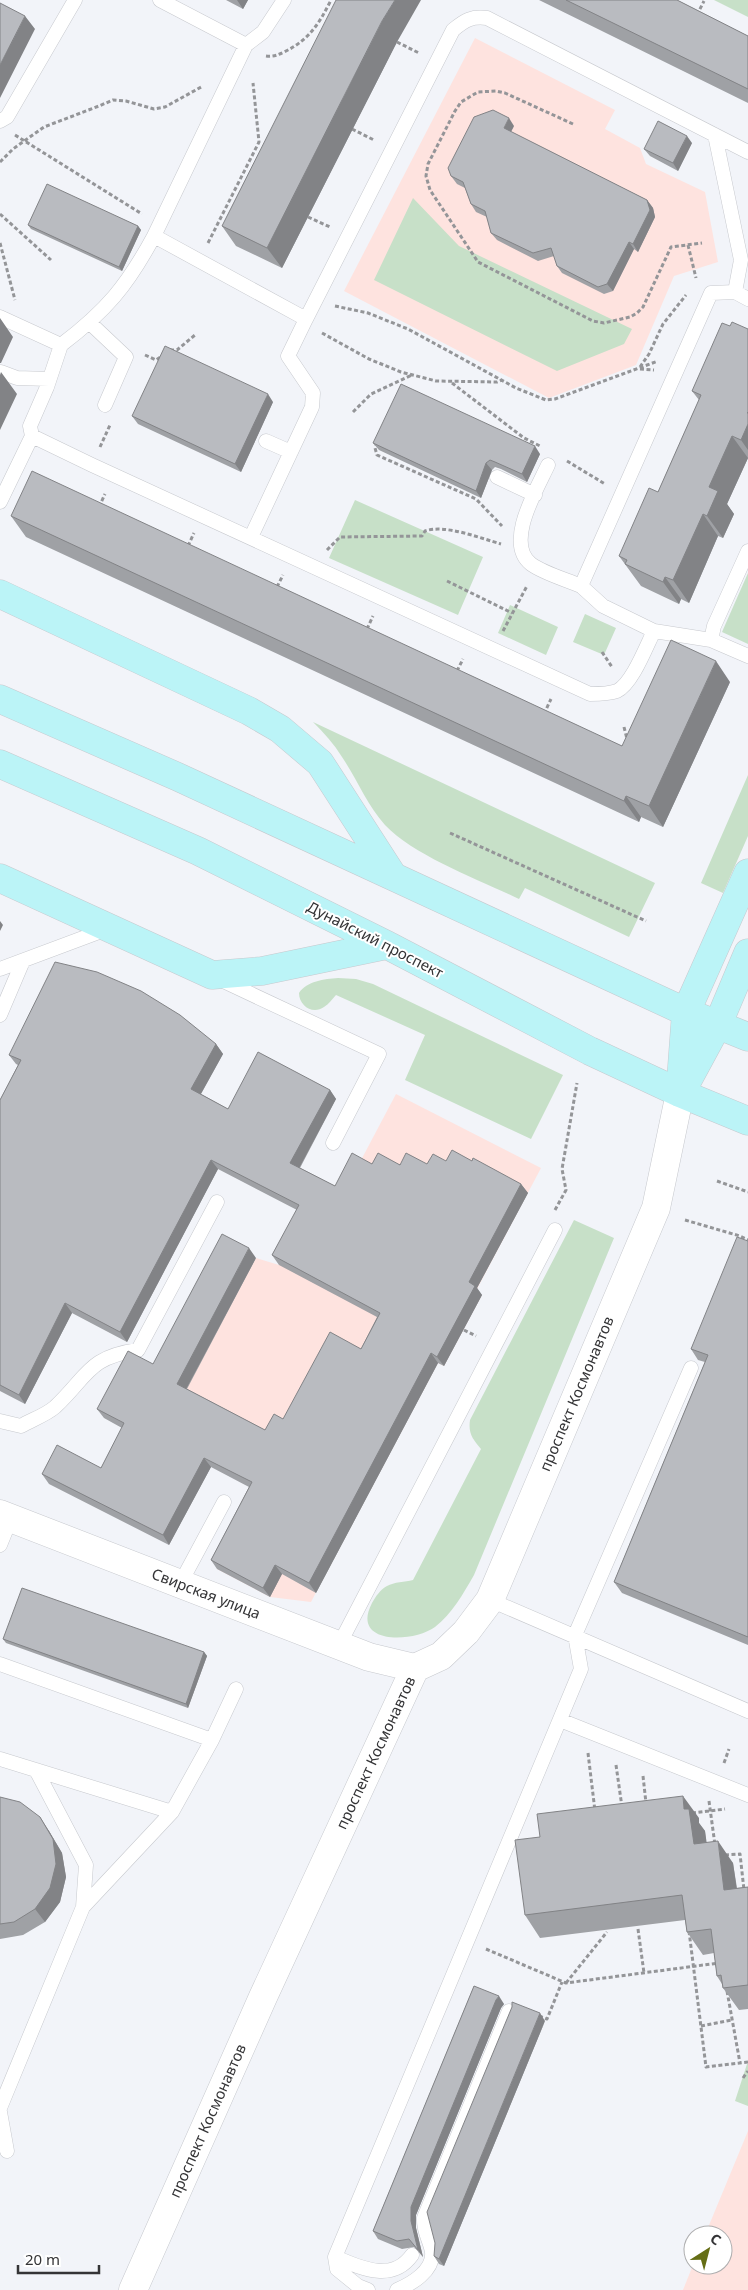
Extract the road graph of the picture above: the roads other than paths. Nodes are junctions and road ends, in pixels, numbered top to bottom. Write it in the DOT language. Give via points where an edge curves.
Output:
graph roads {
  1 [pos="75,0"];
  2 [pos="160,0"];
  3 [pos="284,0"];
  4 [pos="246,45"];
  5 [pos="4,126"];
  6 [pos="715,135"];
  7 [pos="748,152"];
  8 [pos="156,230"];
  9 [pos="735,292"];
  10 [pos="748,299"];
  11 [pos="0,317"];
  12 [pos="306,319"];
  13 [pos="90,323"];
  14 [pos="61,345"];
  15 [pos="1,372"];
  16 [pos="49,379"];
  17 [pos="105,405"];
  18 [pos="32,436"];
  19 [pos="266,441"];
  20 [pos="291,452"];
  21 [pos="548,464"];
  22 [pos="496,477"];
  23 [pos="535,495"];
  24 [pos="0,502"];
  25 [pos="251,537"];
  26 [pos="748,551"];
  27 [pos="581,586"];
  28 [pos="0,594"];
  29 [pos="654,631"];
  30 [pos="710,640"];
  31 [pos="748,656"];
  32 [pos="0,699"];
  33 [pos="0,764"];
  34 [pos="748,873"];
  35 [pos="393,876"];
  36 [pos="0,878"];
  37 [pos="109,929"];
  38 [pos="388,945"];
  39 [pos="748,953"];
  40 [pos="23,961"];
  41 [pos="0,969"];
  42 [pos="212,975"];
  43 [pos="686,1012"];
  44 [pos="0,1015"];
  45 [pos="718,1024"];
  46 [pos="748,1037"];
  47 [pos="680,1093"];
  48 [pos="748,1121"];
  49 [pos="333,1143"];
  50 [pos="217,1202"];
  51 [pos="554,1230"];
  52 [pos="691,1368"];
  53 [pos="0,1421"];
  54 [pos="224,1502"];
  55 [pos="5,1516"];
  56 [pos="0,1545"];
  57 [pos="180,1584"];
  58 [pos="490,1600"];
  59 [pos="575,1635"];
  60 [pos="339,1645"];
  61 [pos="0,1664"];
  62 [pos="415,1668"];
  63 [pos="236,1689"];
  64 [pos="748,1711"];
  65 [pos="560,1720"];
  66 [pos="212,1740"];
  67 [pos="0,1760"];
  68 [pos="36,1770"];
  69 [pos="748,1795"];
  70 [pos="172,1812"];
  71 [pos="83,1907"];
  72 [pos="509,2011"];
  73 [pos="0,2108"];
  74 [pos="0,2112"];
  75 [pos="7,2151"];
  76 [pos="412,2255"];
  77 [pos="335,2257"];
  78 [pos="133,2290"];
  79 [pos="368,2290"];
  80 [pos="397,2290"];
  1 -- 5 [label="lane"];
  2 -- 4 [label="lane"];
  3 -- 4 [label="lane" via="263,32"];
  4 -- 8 [label="lane"];
  6 -- 7 [label="lane"];
  6 -- 9 [label="lane" via="741,260"];
  6 -- 12 [label="lane" via="487,18 465,20 453,30"];
  8 -- 12 [label="lane" via="199,262"];
  8 -- 13 [label="lane" via="123,288"];
  9 -- 10 [label="lane"];
  9 -- 27 [label="lane" via="711,293"];
  11 -- 14 [label="lane"];
  12 -- 20 [label="lane" via="288,356 313,393 312,407"];
  13 -- 14 [label="lane"];
  13 -- 17 [label="lane" via="126,357"];
  14 -- 16 [label="lane"];
  15 -- 16 [label="lane" via="17,378"];
  16 -- 18 [label="lane" via="30,426"];
  18 -- 24 [label="lane"];
  18 -- 25 [label="lane"];
  19 -- 20 [label="lane"];
  20 -- 25 [label="lane"];
  21 -- 23 [label="lane"];
  22 -- 23 [label="lane"];
  23 -- 27 [label="lane" via="521,526 520,548 531,564"];
  25 -- 29 [label="lane" via="590,694 618,691 627,684"];
  26 -- 30 [label="lane"];
  27 -- 29 [label="lane" via="603,606"];
  28 -- 35 [label="main road" via="249,711 280,729 320,763"];
  29 -- 30 [label="lane"];
  30 -- 31 [label="lane"];
  32 -- 35 [label="main road"];
  33 -- 38 [label="main road, Дунайский проспект" via="198,851"];
  34 -- 43 [label="main road, проспект Космонавтов"];
  35 -- 43 [label="main road"];
  36 -- 37 [label="main road"];
  37 -- 40 [label="lane"];
  37 -- 42 [label="main road"];
  38 -- 42 [label="main road" via="262,971"];
  38 -- 47 [label="main road, Дунайский проспект" via="590,1051"];
  39 -- 45 [label="main road, проспект Космонавтов"];
  40 -- 41 [label="lane"];
  40 -- 44 [label="lane"];
  42 -- 49 [label="lane" via="379,1054"];
  43 -- 45 [label="main road"];
  43 -- 47 [label="main road, проспект Космонавтов"];
  45 -- 46 [label="main road"];
  45 -- 47 [label="main road, проспект Космонавтов"];
  47 -- 48 [label="main road, Дунайский проспект"];
  47 -- 58 [label="street, проспект Космонавтов" via="656,1208"];
  50 -- 53 [label="lane" via="138,1350 117,1353 94,1364 53,1408 21,1426"];
  51 -- 60 [label="lane"];
  52 -- 59 [label="lane"];
  54 -- 57 [label="lane"];
  55 -- 56 [label="lane"];
  55 -- 57 [label="street, Свирская улица"];
  57 -- 60 [label="street, Свирская улица"];
  58 -- 59 [label="lane"];
  58 -- 62 [label="street, проспект Космонавтов" via="466,1632 441,1656"];
  59 -- 64 [label="lane"];
  59 -- 65 [label="lane" via="581,1669"];
  60 -- 62 [label="street, Свирская улица"];
  61 -- 66 [label="lane"];
  62 -- 78 [label="street, проспект Космонавтов" via="263,1996"];
  63 -- 66 [label="lane"];
  65 -- 69 [label="lane"];
  65 -- 77 [label="lane"];
  66 -- 70 [label="lane"];
  67 -- 68 [label="lane"];
  68 -- 70 [label="lane"];
  68 -- 71 [label="lane" via="86,1865"];
  70 -- 71 [label="lane"];
  71 -- 73 [label="lane"];
  72 -- 80 [label="lane" via="424,2218 431,2261 419,2279"];
  74 -- 75 [label="lane"];
  76 -- 77 [label="lane" via="407,2262 387,2272 364,2268"];
  77 -- 79 [label="lane" via="337,2269"];
}
